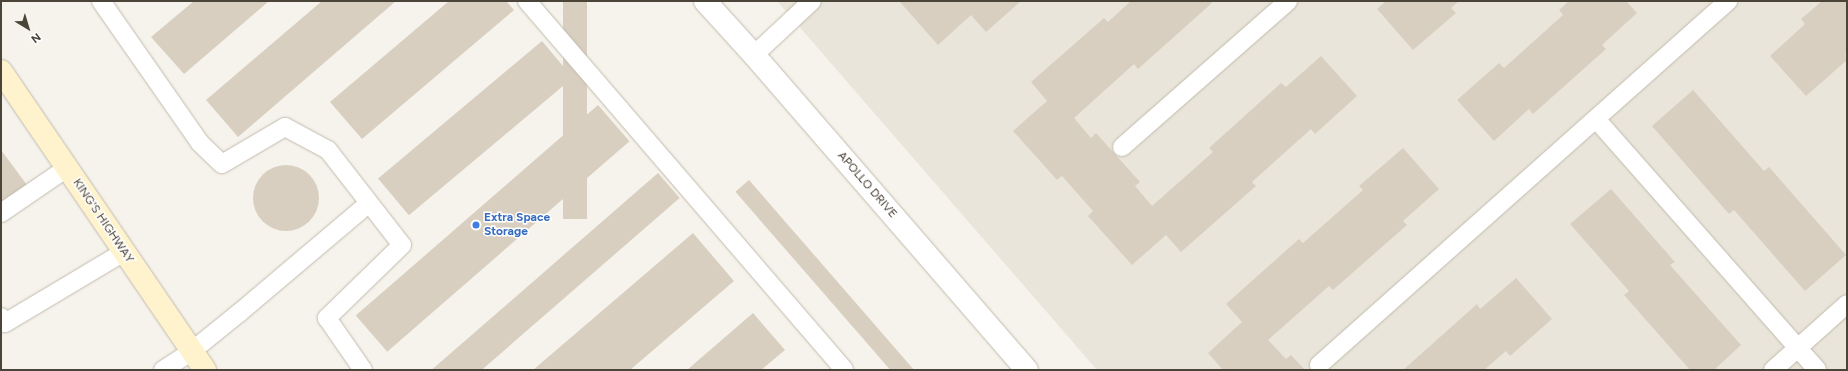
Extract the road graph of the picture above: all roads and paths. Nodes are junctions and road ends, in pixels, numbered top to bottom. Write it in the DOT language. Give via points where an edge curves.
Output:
graph roads {
  1 [pos="101,1"];
  2 [pos="527,1"];
  3 [pos="705,1"];
  4 [pos="812,1"];
  5 [pos="1288,1"];
  6 [pos="1728,1"];
  7 [pos="754,55"];
  8 [pos="3,80"];
  9 [pos="1596,119"];
  10 [pos="1122,147"];
  11 [pos="67,168"];
  12 [pos="369,203"];
  13 [pos="1,213"];
  14 [pos="124,252"];
  15 [pos="1847,304"];
  16 [pos="3,320"];
  17 [pos="1798,348"];
  18 [pos="192,351"];
  19 [pos="1319,365"];
  20 [pos="163,370"];
  21 [pos="205,370"];
  22 [pos="363,370"];
  23 [pos="844,370"];
  24 [pos="1027,370"];
  25 [pos="1773,370"];
  26 [pos="1817,370"];
  1 -- 12 [label="lane" via="200,143 222,164 285,127 328,150"];
  2 -- 23 [label="lane"];
  3 -- 7 [label="street, APOLLO DRIVE"];
  4 -- 7 [label="lane"];
  5 -- 10 [label="lane"];
  6 -- 9 [label="lane"];
  7 -- 24 [label="street, APOLLO DRIVE"];
  8 -- 11 [label="street, KING'S HIGHWAY"];
  9 -- 17 [label="lane"];
  9 -- 19 [label="lane"];
  11 -- 13 [label="lane"];
  11 -- 14 [label="street, KING'S HIGHWAY"];
  12 -- 18 [label="lane"];
  12 -- 22 [label="lane" via="402,245 327,318"];
  14 -- 16 [label="lane"];
  14 -- 18 [label="street, KING'S HIGHWAY"];
  15 -- 17 [label="lane"];
  17 -- 25 [label="lane"];
  17 -- 26 [label="lane"];
  18 -- 20 [label="lane"];
  18 -- 21 [label="street, KING'S HIGHWAY"];
}
